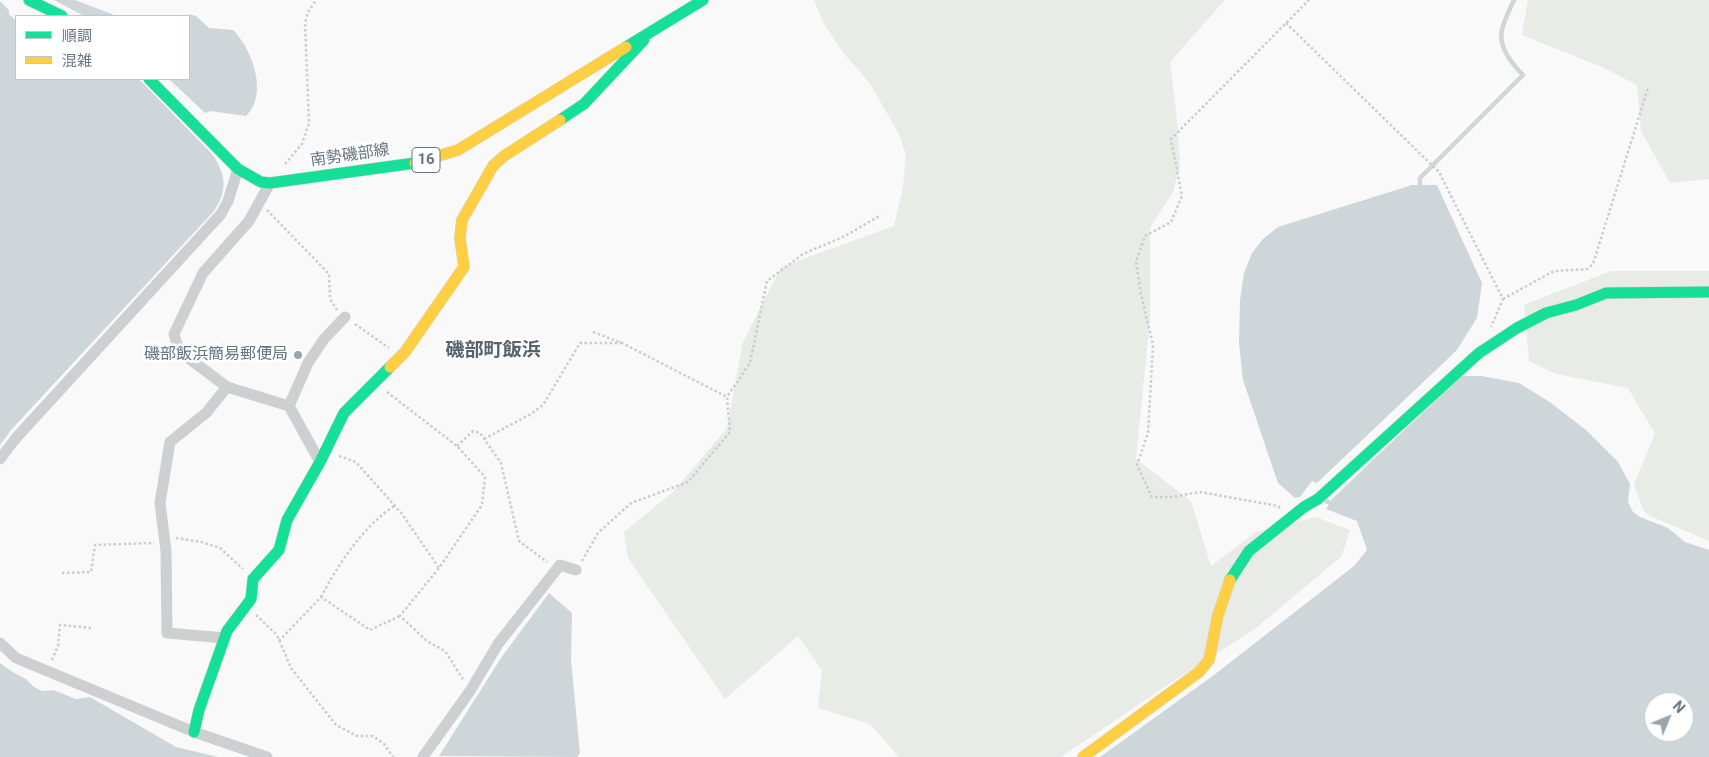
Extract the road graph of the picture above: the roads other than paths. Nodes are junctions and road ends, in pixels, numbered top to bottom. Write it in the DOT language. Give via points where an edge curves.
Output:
graph roads {
  1 [pos="29,0"];
  2 [pos="703,0"];
  3 [pos="60,15"];
  4 [pos="652,32"];
  5 [pos="151,80"];
  6 [pos="238,168"];
  7 [pos="270,183"];
  8 [pos="1709,292"];
  9 [pos="345,317"];
  10 [pos="227,387"];
  11 [pos="289,406"];
  12 [pos="0,460"];
  13 [pos="320,462"];
  14 [pos="576,570"];
  15 [pos="225,638"];
  16 [pos="0,643"];
  17 [pos="194,732"];
  18 [pos="267,757"];
  19 [pos="423,757"];
  20 [pos="1083,757"];
  1 -- 3 [label="street"];
  2 -- 4 [label="street, 南勢磯部線 / 16"];
  4 -- 7 [label="street, 南勢磯部線 / 16" via="458,150 416,163"];
  4 -- 13 [label="street" via="584,104 493,166 462,220 460,238 464,267 400,357 344,413"];
  5 -- 6 [label="street"];
  6 -- 7 [label="street" via="261,182"];
  6 -- 12 [label="street" via="228,202 220,214 16,438"];
  7 -- 10 [label="street" via="249,221 203,273 174,334 179,351"];
  8 -- 20 [label="street" via="1606,293 1546,314 1479,353 1318,499 1249,551 1229,583 1209,660 1199,672"];
  9 -- 11 [label="street" via="324,338 308,363"];
  10 -- 11 [label="street"];
  10 -- 15 [label="street" via="206,413 170,442 160,503 165,539 167,633"];
  11 -- 13 [label="street"];
  13 -- 15 [label="street" via="287,520 279,550 254,579 251,599"];
  14 -- 19 [label="street" via="560,565 498,644 470,691"];
  15 -- 17 [label="street"];
  16 -- 17 [label="street" via="16,658"];
  17 -- 18 [label="street"];
}
